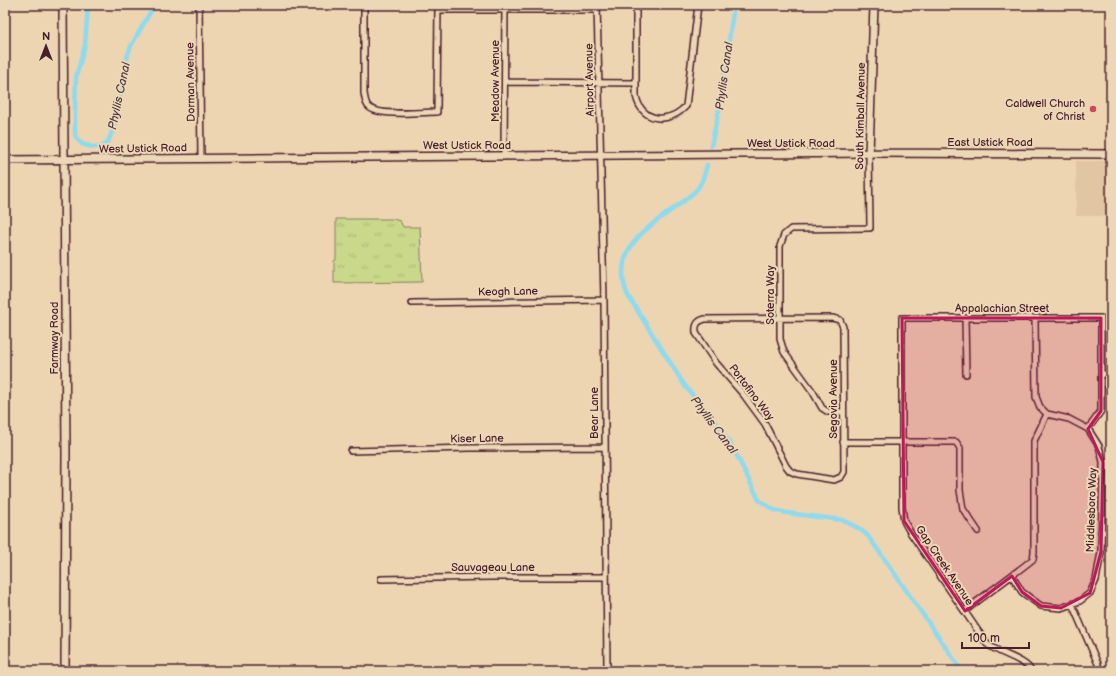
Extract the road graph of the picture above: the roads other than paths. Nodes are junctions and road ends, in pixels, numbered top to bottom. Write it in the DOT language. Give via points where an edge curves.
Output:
graph roads {
  1 [pos="64,5"];
  2 [pos="199,5"];
  3 [pos="364,5"];
  4 [pos="636,5"];
  5 [pos="698,5"];
  6 [pos="874,5"];
  7 [pos="438,8"];
  8 [pos="505,8"];
  9 [pos="597,8"];
  10 [pos="505,82"];
  11 [pos="599,82"];
  12 [pos="636,82"];
  13 [pos="869,153"];
  14 [pos="1111,154"];
  15 [pos="600,155"];
  16 [pos="504,157"];
  17 [pos="201,158"];
  18 [pos="64,159"];
  19 [pos="5,160"];
  20 [pos="870,228"];
  21 [pos="604,300"];
  22 [pos="412,303"];
  23 [pos="902,318"];
  24 [pos="965,318"];
  25 [pos="780,319"];
  26 [pos="1036,319"];
  27 [pos="966,374"];
  28 [pos="1101,374"];
  29 [pos="1111,374"];
  30 [pos="843,412"];
  31 [pos="1047,414"];
  32 [pos="1088,428"];
  33 [pos="843,442"];
  34 [pos="902,443"];
  35 [pos="604,447"];
  36 [pos="351,451"];
  37 [pos="841,477"];
  38 [pos="978,530"];
  39 [pos="1101,532"];
  40 [pos="1111,532"];
  41 [pos="1012,576"];
  42 [pos="606,577"];
  43 [pos="381,579"];
  44 [pos="1072,604"];
  45 [pos="965,611"];
  46 [pos="1098,664"];
  47 [pos="65,671"];
  48 [pos="607,671"];
  49 [pos="1032,671"];
  1 -- 18 [label="main road, Farmway Road"];
  2 -- 17 [label="street, Dorman Avenue"];
  3 -- 7 [label="street" via="365,99 369,107 385,113 438,112"];
  4 -- 12 [label="street"];
  5 -- 12 [label="street" via="686,106 671,118 649,116 638,104"];
  6 -- 13 [label="main road, South Kimball Avenue"];
  7 -- 8 [label="street"];
  8 -- 9 [label="street"];
  8 -- 10 [label="street, Meadow Avenue"];
  9 -- 11 [label="street, Airport Avenue"];
  10 -- 11 [label="street"];
  10 -- 16 [label="street, Meadow Avenue"];
  11 -- 12 [label="street"];
  11 -- 15 [label="street, Airport Avenue"];
  13 -- 14 [label="main road, East Ustick Road"];
  13 -- 15 [label="main road, West Ustick Road"];
  13 -- 20 [label="street, South Kimball Avenue"];
  15 -- 16 [label="main road, West Ustick Road"];
  15 -- 21 [label="street, Bear Lane"];
  16 -- 17 [label="main road, West Ustick Road"];
  17 -- 18 [label="main road, West Ustick Road"];
  18 -- 19 [label="main road, West Ustick Road"];
  18 -- 47 [label="main road, Farmway Road"];
  20 -- 25 [label="street, Soterra Way" via="791,229 784,235 780,246"];
  21 -- 22 [label="street, Keogh Lane"];
  21 -- 35 [label="street, Bear Lane"];
  23 -- 24 [label="street, Appalachian Street"];
  23 -- 34 [label="street, Gap Creek Avenue"];
  24 -- 26 [label="street, Appalachian Street"];
  24 -- 27 [label="street"];
  25 -- 30 [label="street, Soterra Way" via="780,339 784,352 822,408 828,412"];
  25 -- 30 [label="street, Segovia Avenue" via="840,320 843,327"];
  25 -- 37 [label="street, Portofino Way" via="705,319 697,323 695,328 716,363 765,424 790,471 834,480"];
  26 -- 28 [label="street, Appalachian Street" via="1101,318"];
  26 -- 31 [label="street" via="1036,397 1040,407"];
  28 -- 29 [label="street"];
  28 -- 32 [label="street" via="1101,411"];
  30 -- 33 [label="street, Segovia Avenue"];
  31 -- 32 [label="street" via="1069,419"];
  31 -- 41 [label="street" via="1034,442 1033,559"];
  32 -- 39 [label="street, Middlesboro Way" via="1099,446 1103,462"];
  33 -- 34 [label="street"];
  33 -- 37 [label="street, Segovia Avenue" via="844,472"];
  34 -- 38 [label="street" via="956,442 960,448 960,490 963,509"];
  34 -- 45 [label="street, Gap Creek Avenue" via="904,521"];
  35 -- 36 [label="street, Kiser Lane"];
  35 -- 42 [label="street, Bear Lane"];
  39 -- 40 [label="street"];
  39 -- 44 [label="street, Middlesboro Way" via="1101,552 1096,580 1090,593"];
  41 -- 44 [label="street, Middlesboro Way" via="1022,592 1041,606 1060,608"];
  41 -- 45 [label="street"];
  42 -- 43 [label="street, Sauvageau Lane"];
  42 -- 48 [label="street, Bear Lane"];
  44 -- 46 [label="street"];
  45 -- 49 [label="street, Gap Creek Avenue" via="987,644 994,650 1024,663"];
}
